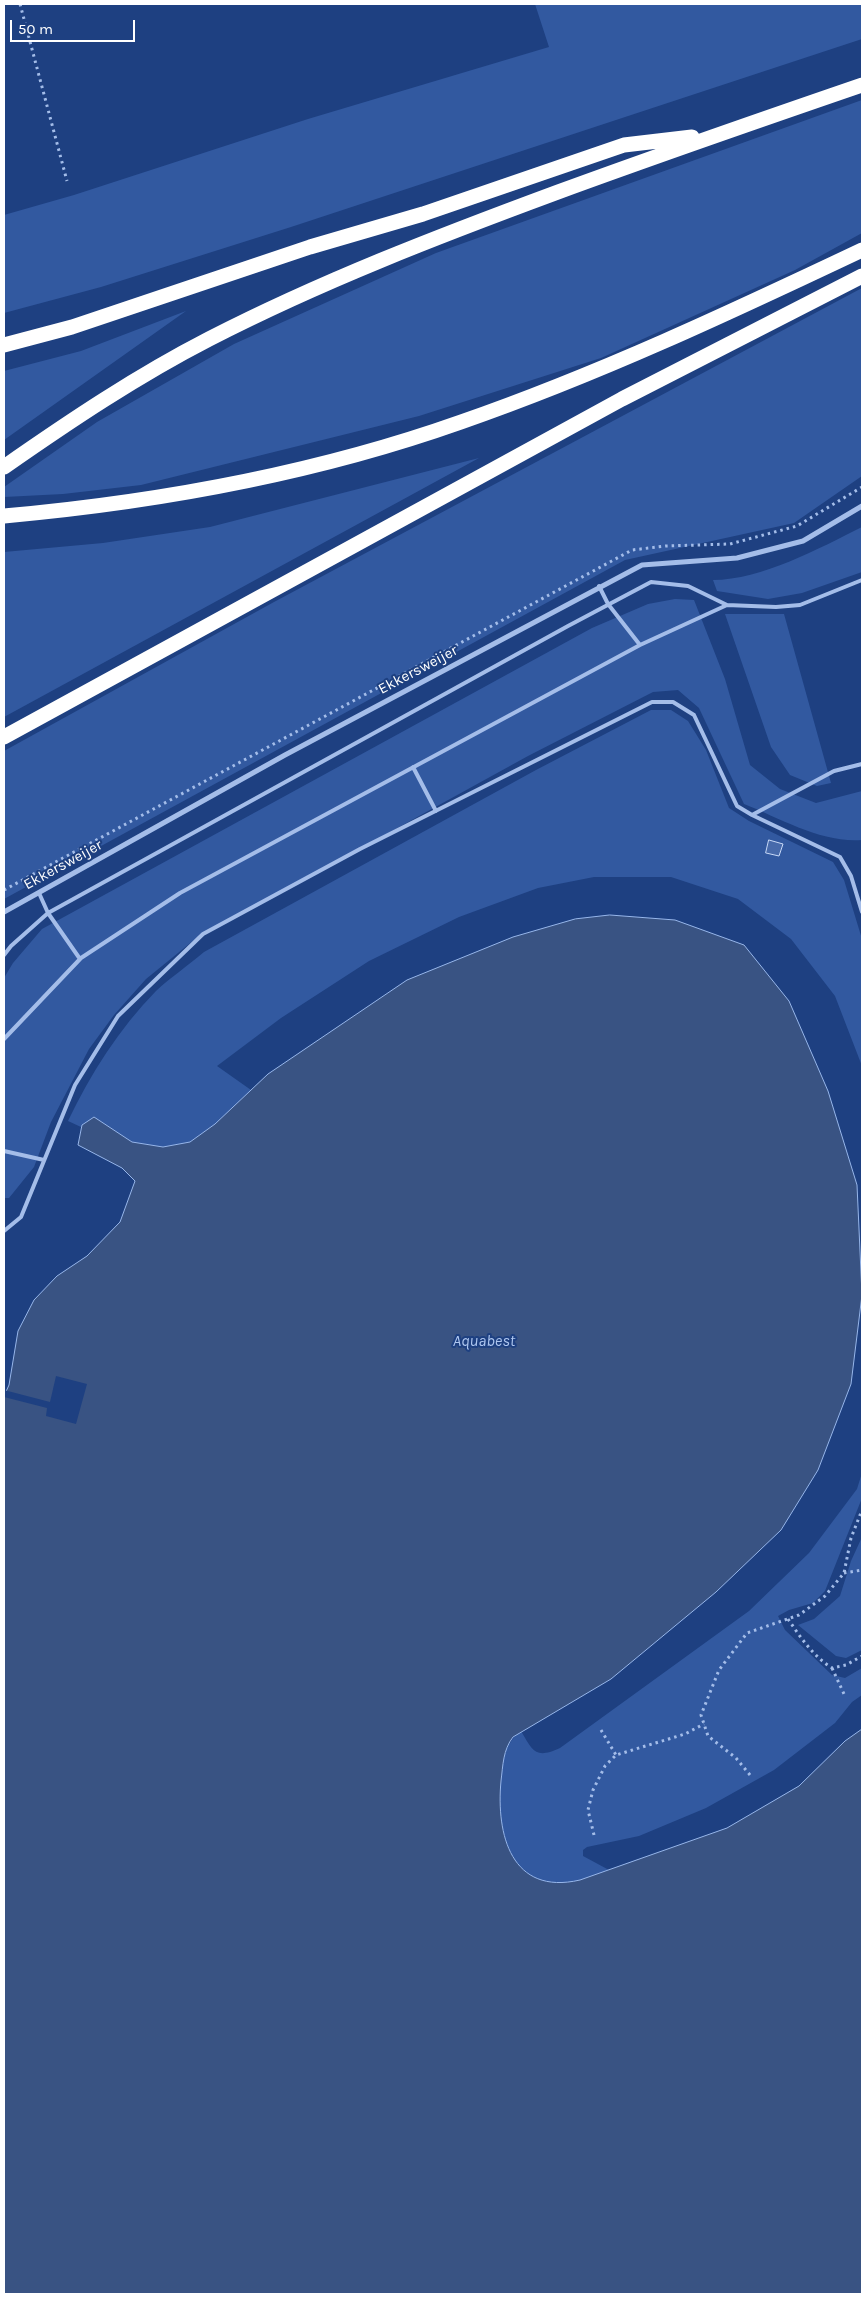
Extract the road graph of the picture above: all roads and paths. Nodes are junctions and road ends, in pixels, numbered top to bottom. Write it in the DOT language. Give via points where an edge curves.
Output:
graph roads {
  1 [pos="20,4"];
  2 [pos="862,85"];
  3 [pos="719,134"];
  4 [pos="67,181"];
  5 [pos="862,250"];
  6 [pos="862,276"];
  7 [pos="4,345"];
  8 [pos="4,467"];
  9 [pos="862,506"];
  10 [pos="4,516"];
  11 [pos="862,580"];
  12 [pos="599,586"];
  13 [pos="608,604"];
  14 [pos="728,605"];
  15 [pos="640,645"];
  16 [pos="4,737"];
  17 [pos="862,764"];
  18 [pos="413,767"];
  19 [pos="436,811"];
  20 [pos="752,815"];
  21 [pos="39,893"];
  22 [pos="4,912"];
  23 [pos="862,912"];
  24 [pos="48,913"];
  25 [pos="4,955"];
  26 [pos="80,959"];
  27 [pos="4,1039"];
  28 [pos="4,1150"];
  29 [pos="44,1160"];
  30 [pos="4,1230"];
  31 [pos="862,1510"];
  32 [pos="862,1570"];
  33 [pos="844,1573"];
  34 [pos="788,1619"];
  35 [pos="862,1656"];
  36 [pos="832,1668"];
  37 [pos="844,1694"];
  38 [pos="704,1724"];
  39 [pos="601,1730"];
  40 [pos="616,1755"];
  41 [pos="750,1775"];
  42 [pos="594,1835"];
  1 -- 4 [label="path"];
  2 -- 3 [label="highway"];
  3 -- 7 [label="highway" via="624,145 423,214 310,247 72,327"];
  3 -- 8 [label="highway" via="432,238 322,284 207,340 90,407"];
  5 -- 10 [label="highway" via="605,368 461,423 339,460 256,479 70,510"];
  6 -- 16 [label="highway" via="622,399"];
  9 -- 12 [label="street, Ekkersweijer" via="803,541 737,558 642,565"];
  11 -- 14 [label="lane" via="800,605"];
  12 -- 13 [label="lane"];
  12 -- 21 [label="street, Ekkersweijer" via="285,755"];
  13 -- 14 [label="lane" via="651,582 688,586"];
  13 -- 15 [label="lane"];
  13 -- 24 [label="lane"];
  14 -- 15 [label="lane"];
  15 -- 18 [label="lane"];
  17 -- 20 [label="lane" via="834,771"];
  18 -- 19 [label="lane"];
  18 -- 26 [label="lane" via="180,893"];
  19 -- 20 [label="lane" via="652,702 673,702 694,714 737,806"];
  19 -- 29 [label="lane" via="203,934 118,1016 75,1084"];
  20 -- 23 [label="lane" via="840,857 851,876"];
  21 -- 22 [label="street, Ekkersweijer"];
  21 -- 24 [label="lane"];
  24 -- 25 [label="lane"];
  24 -- 26 [label="lane"];
  26 -- 27 [label="lane"];
  28 -- 29 [label="lane"];
  29 -- 30 [label="lane" via="21,1217"];
  31 -- 33 [label="path" via="851,1538"];
  32 -- 33 [label="path"];
  33 -- 34 [label="path" via="825,1596"];
  34 -- 36 [label="path" via="805,1644"];
  34 -- 38 [label="path" via="747,1633 719,1670 701,1715"];
  35 -- 36 [label="path"];
  36 -- 37 [label="path"];
  38 -- 40 [label="path" via="685,1734"];
  38 -- 41 [label="path" via="708,1736 736,1758"];
  39 -- 40 [label="path"];
  40 -- 42 [label="path" via="604,1766 593,1790 588,1810"];
}
